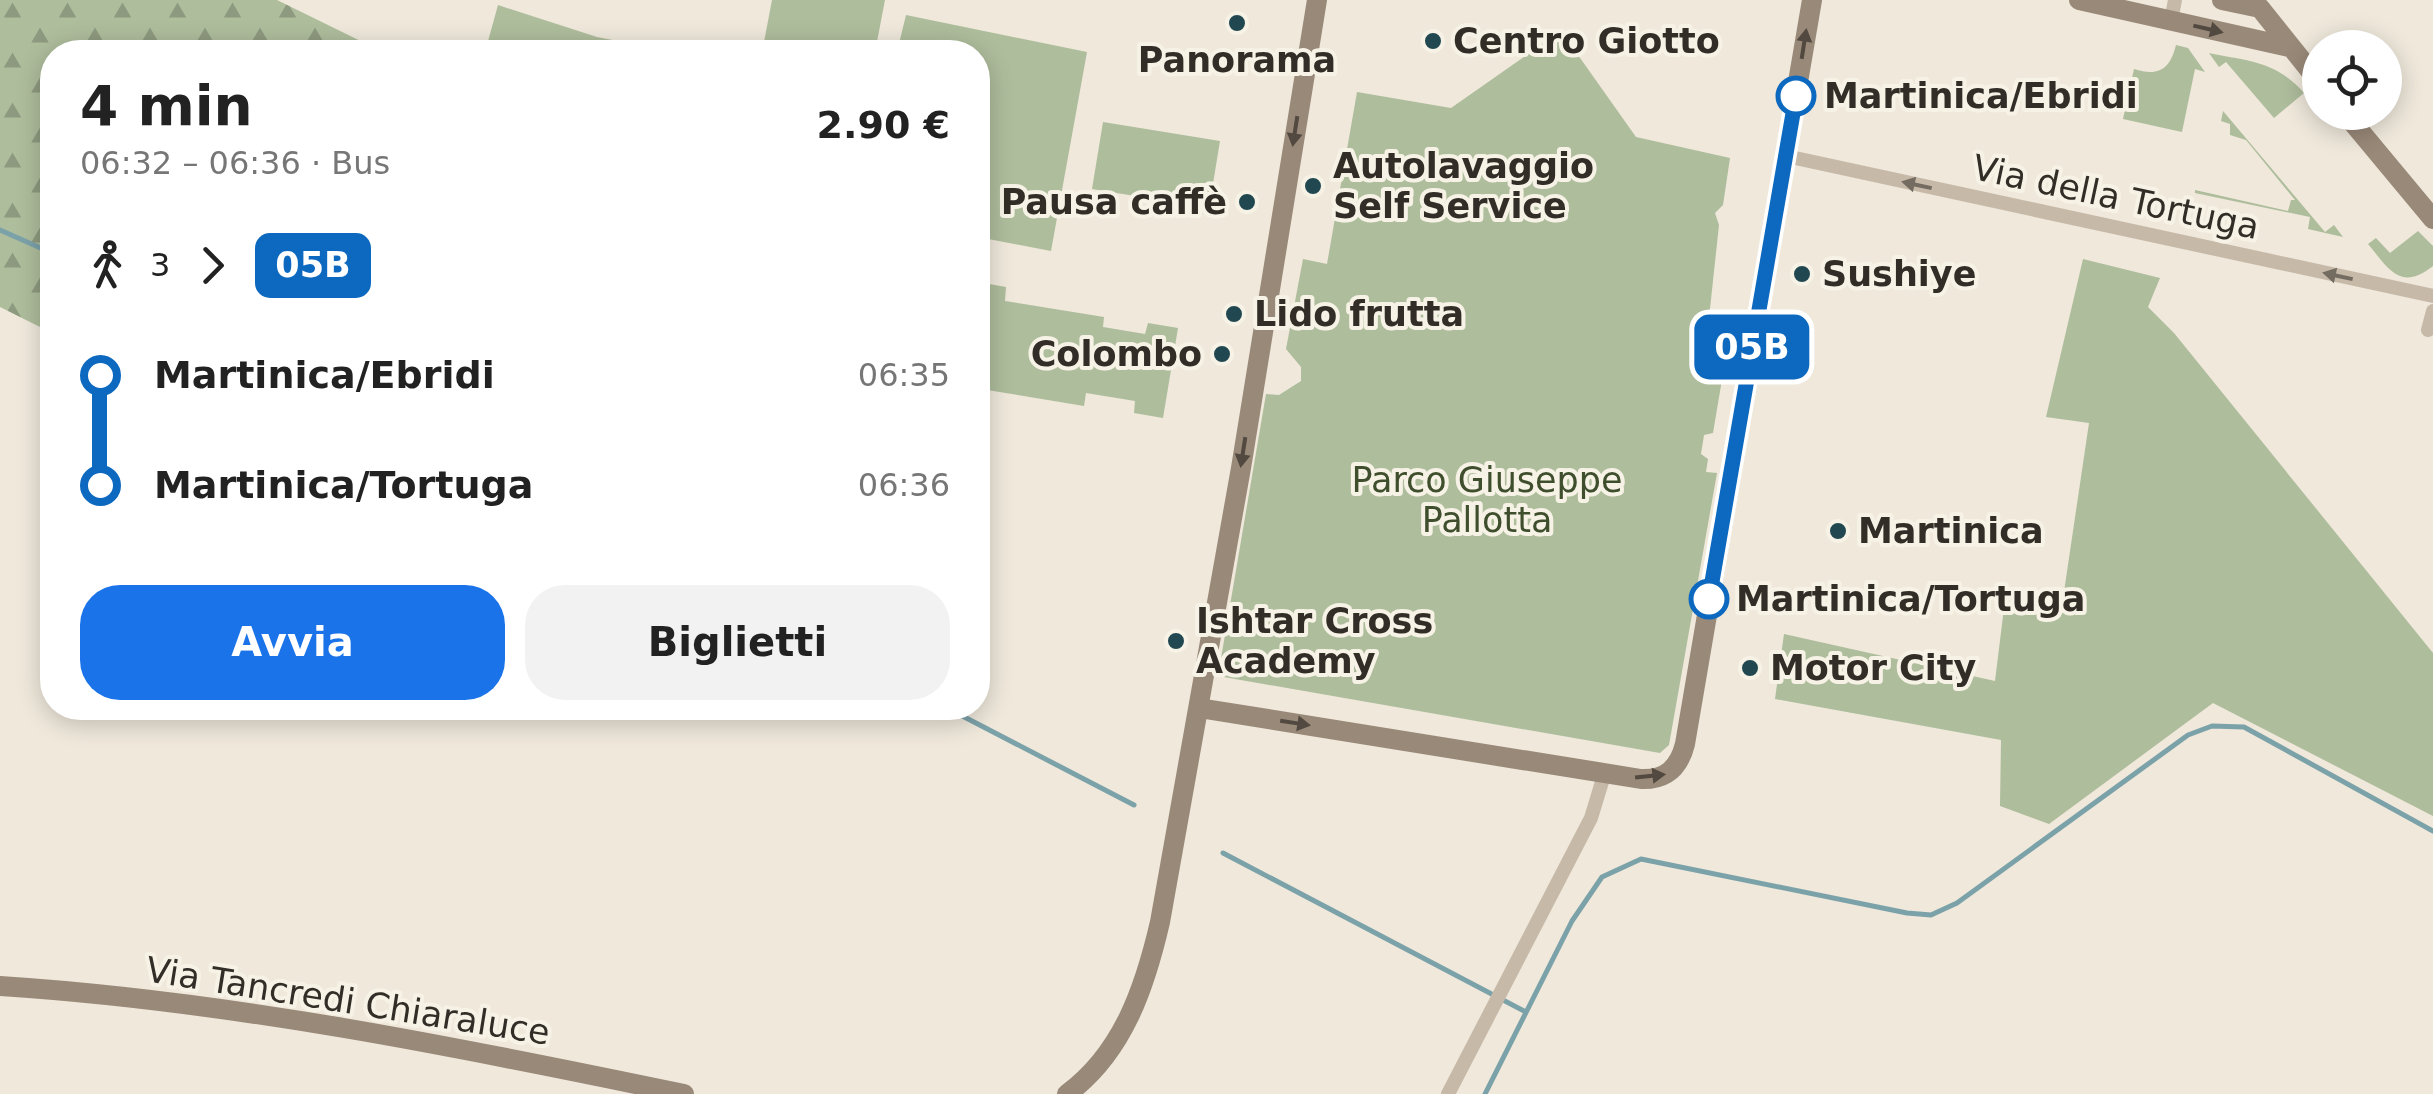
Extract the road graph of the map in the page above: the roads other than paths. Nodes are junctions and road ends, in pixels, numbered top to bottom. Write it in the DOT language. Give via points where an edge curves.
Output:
graph roads {
  1 [pos="1317,0"];
  2 [pos="1812,0"];
  3 [pos="2078,0"];
  4 [pos="2222,0"];
  5 [pos="2256,4"];
  6 [pos="2173,10"];
  7 [pos="2290,47"];
  8 [pos="2302,62"];
  9 [pos="2359,130"];
  10 [pos="1786,156"];
  11 [pos="2433,218"];
  12 [pos="2433,296"];
  13 [pos="2433,311"];
  14 [pos="2428,330"];
  15 [pos="1199,708"];
  16 [pos="1605,772"];
  17 [pos="0,986"];
  18 [pos="684,1094"];
  19 [pos="1066,1094"];
  20 [pos="1448,1094"];
  1 -- 15 [label="street, one-way"];
  10 -- 2 [label="street, one-way"];
  3 -- 6 [label="street"];
  4 -- 5 [label="street"];
  5 -- 7 [label="street"];
  6 -- 7 [label="street, one-way"];
  7 -- 8 [label="street"];
  9 -- 11 [label="street"];
  12 -- 10 [label="street, Via della Tortuga, one-way"];
  16 -- 10 [label="street, one-way" via="1658,778 1682,756"];
  13 -- 14 [label="street"];
  15 -- 16 [label="street, one-way"];
  15 -- 19 [label="street" via="1145,980 1106,1055"];
  16 -- 20 [label="street" via="1594,811"];
  17 -- 18 [label="street, Via Tancredi Chiaraluce" via="329,1026"];
}
